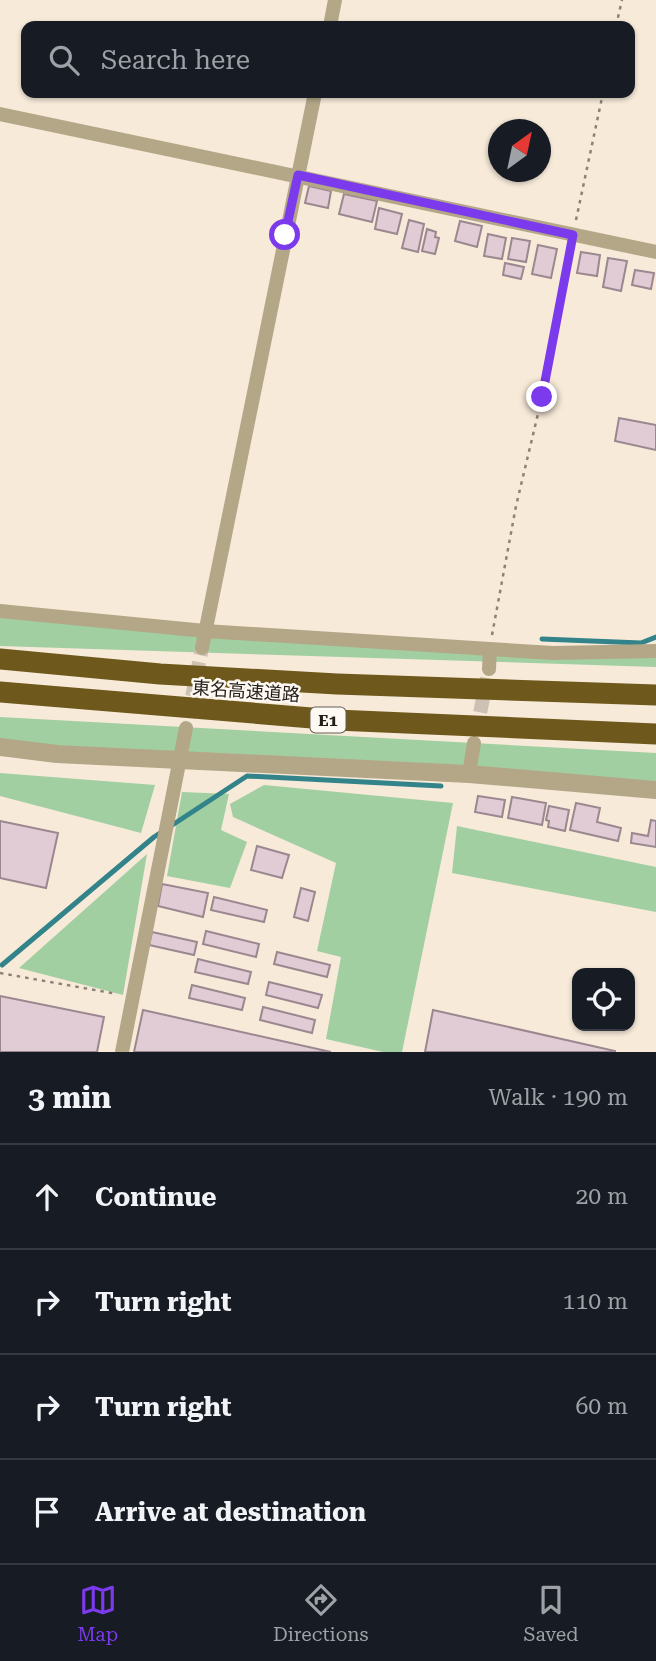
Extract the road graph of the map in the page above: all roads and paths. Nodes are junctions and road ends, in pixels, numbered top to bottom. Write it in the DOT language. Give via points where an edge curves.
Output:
graph roads {
  1 [pos="335,0"];
  2 [pos="622,0"];
  3 [pos="331,21"];
  4 [pos="617,21"];
  5 [pos="314,98"];
  6 [pos="602,98"];
  7 [pos="0,114"];
  8 [pos="298,175"];
  9 [pos="573,235"];
  10 [pos="656,252"];
  11 [pos="0,611"];
  12 [pos="205,631"];
  13 [pos="202,649"];
  14 [pos="490,649"];
  15 [pos="656,651"];
  16 [pos="0,659"];
  17 [pos="489,669"];
  18 [pos="0,692"];
  19 [pos="656,694"];
  20 [pos="186,728"];
  21 [pos="656,734"];
  22 [pos="474,743"];
  23 [pos="0,747"];
  24 [pos="179,760"];
  25 [pos="469,774"];
  26 [pos="656,790"];
  27 [pos="0,973"];
  28 [pos="134,997"];
  29 [pos="122,1052"];
  1 -- 3 [label="street"];
  2 -- 4 [label="path"];
  5 -- 8 [label="street"];
  6 -- 9 [label="path"];
  7 -- 8 [label="street"];
  8 -- 9 [label="street"];
  8 -- 12 [label="street"];
  9 -- 10 [label="street"];
  9 -- 14 [label="path"];
  11 -- 12 [label="street"];
  12 -- 13 [label="street"];
  12 -- 14 [label="street"];
  14 -- 15 [label="street"];
  14 -- 17 [label="street"];
  16 -- 19 [label="highway, 東名高速道路 / E1" via="174,675"];
  18 -- 21 [label="highway, 東名高速道路 / E1" via="336,720"];
  20 -- 24 [label="street"];
  22 -- 25 [label="street"];
  23 -- 24 [label="street"];
  24 -- 25 [label="street"];
  24 -- 28 [label="street"];
  25 -- 26 [label="street"];
  27 -- 28 [label="path"];
  28 -- 29 [label="street"];
}
